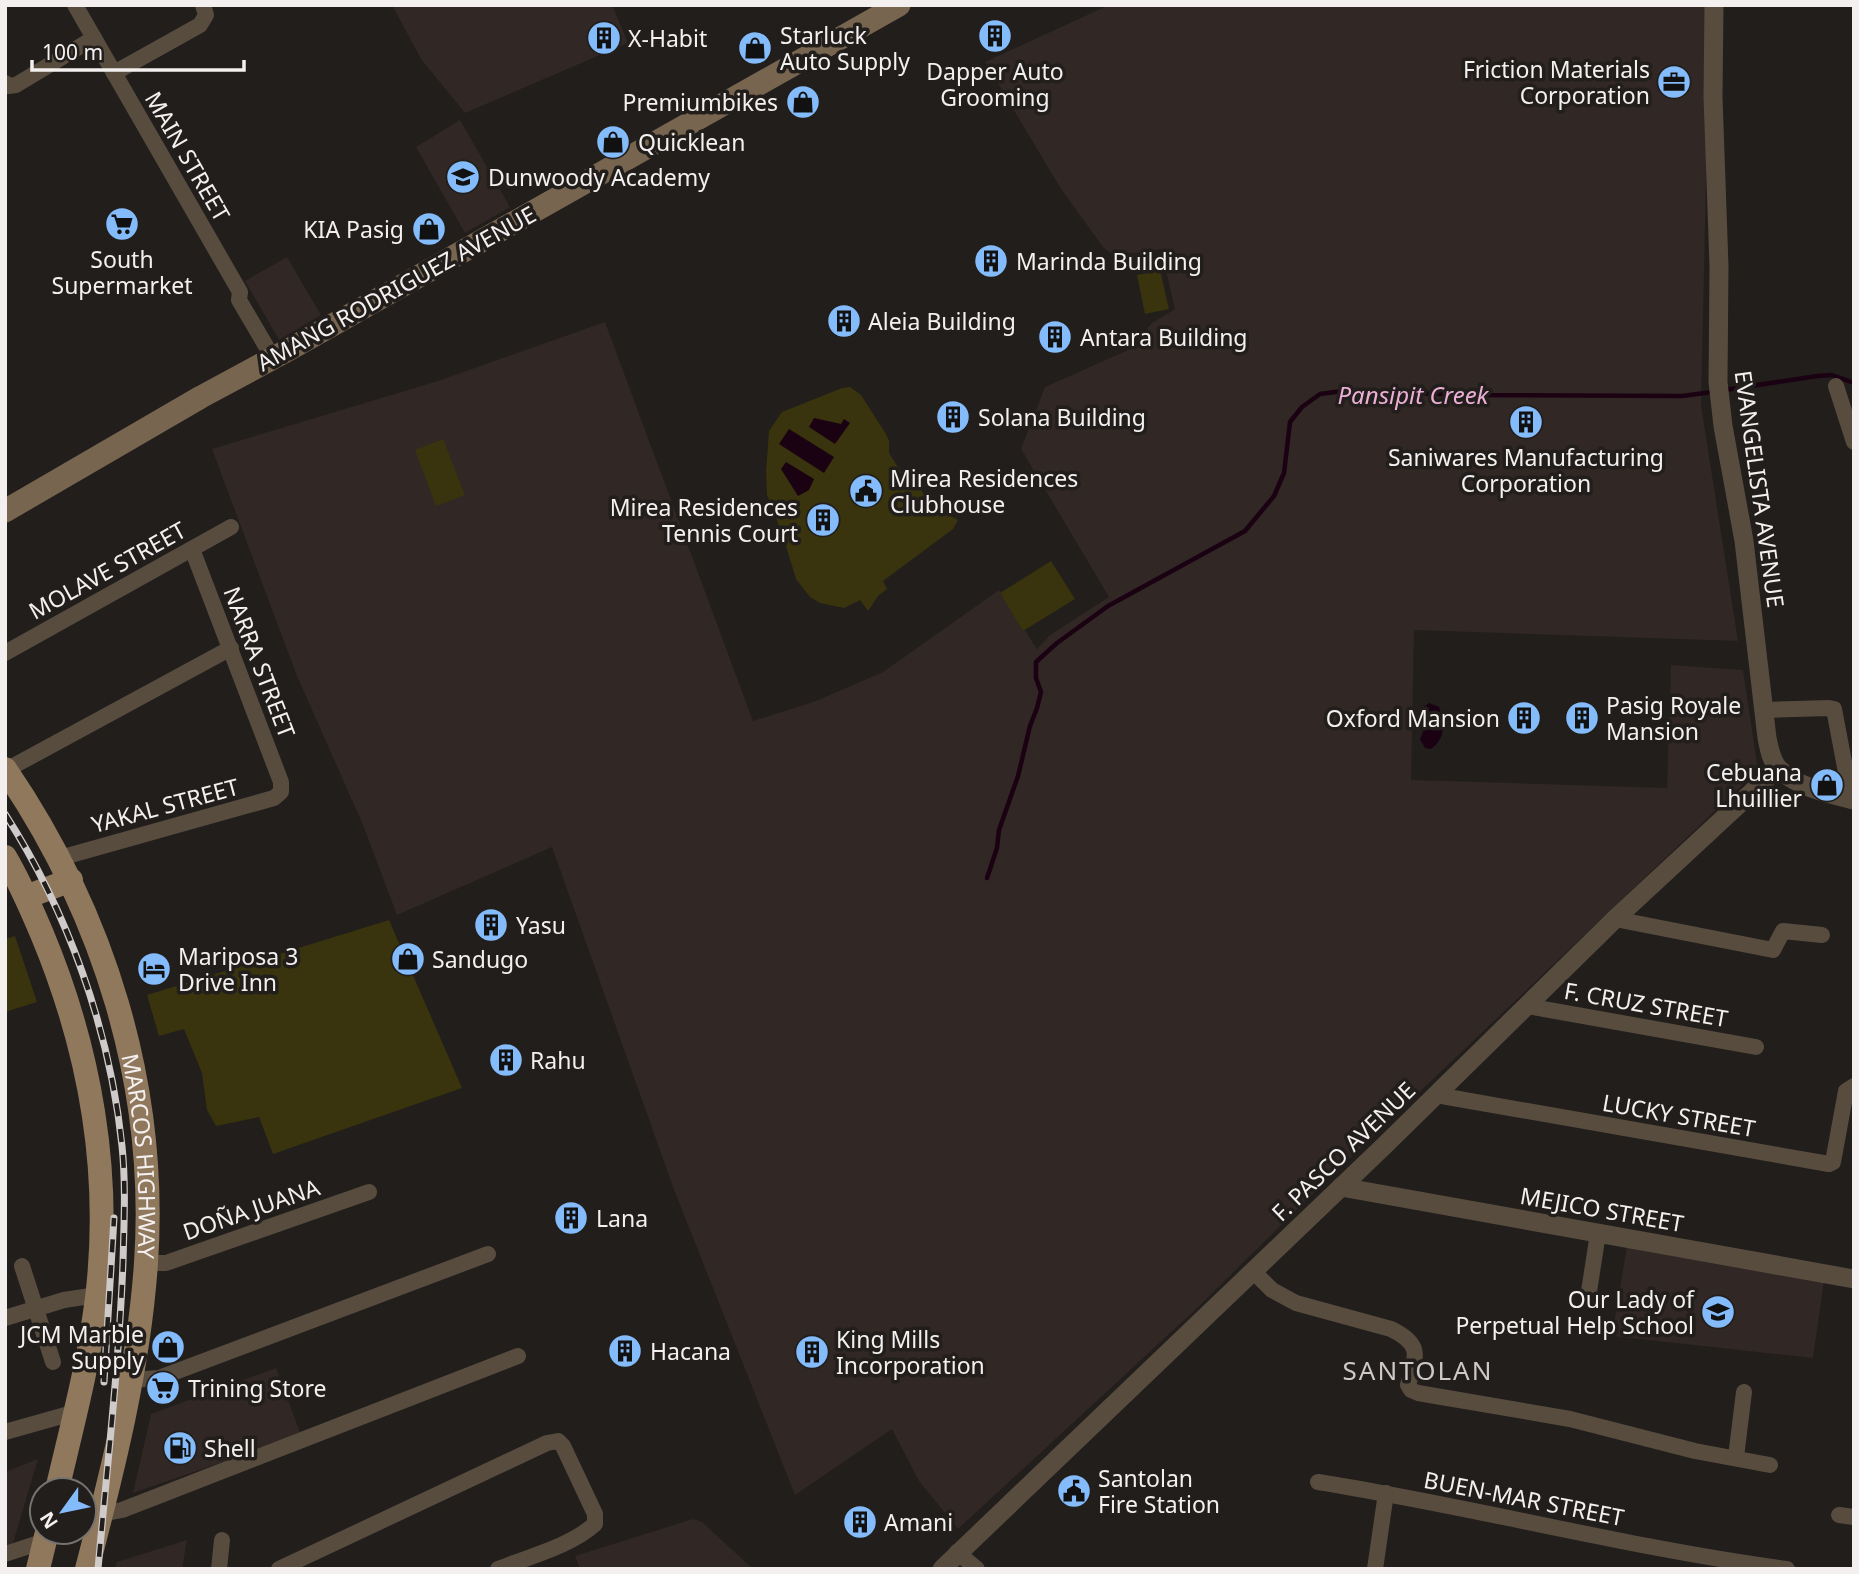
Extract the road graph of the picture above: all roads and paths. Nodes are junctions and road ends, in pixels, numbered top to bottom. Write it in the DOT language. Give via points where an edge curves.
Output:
graph roads {
  1 [pos="75,5"];
  2 [pos="203,5"];
  3 [pos="899,5"];
  4 [pos="1714,5"];
  5 [pos="94,38"];
  6 [pos="114,73"];
  7 [pos="5,83"];
  8 [pos="277,356"];
  9 [pos="1836,386"];
  10 [pos="1854,442"];
  11 [pos="5,511"];
  12 [pos="231,527"];
  13 [pos="192,549"];
  14 [pos="231,648"];
  15 [pos="5,653"];
  16 [pos="1764,710"];
  17 [pos="1778,768"];
  18 [pos="6,769"];
  19 [pos="281,792"];
  20 [pos="1852,799"];
  21 [pos="8,868"];
  22 [pos="65,869"];
  23 [pos="26,897"];
  24 [pos="1615,919"];
  25 [pos="1822,935"];
  26 [pos="1527,1006"];
  27 [pos="1756,1047"];
  28 [pos="1854,1086"];
  29 [pos="1436,1096"];
  30 [pos="1340,1187"];
  31 [pos="369,1192"];
  32 [pos="1598,1233"];
  33 [pos="488,1254"];
  34 [pos="146,1263"];
  35 [pos="22,1266"];
  36 [pos="1253,1271"];
  37 [pos="1854,1279"];
  38 [pos="97,1295"];
  39 [pos="1588,1298"];
  40 [pos="37,1308"];
  41 [pos="5,1318"];
  42 [pos="518,1356"];
  43 [pos="53,1362"];
  44 [pos="131,1380"];
  45 [pos="1744,1391"];
  46 [pos="76,1412"];
  47 [pos="5,1432"];
  48 [pos="1736,1457"];
  49 [pos="1770,1465"];
  50 [pos="60,1476"];
  51 [pos="1318,1482"];
  52 [pos="1386,1493"];
  53 [pos="101,1514"];
  54 [pos="222,1540"];
  55 [pos="28,1544"];
  56 [pos="44,1546"];
  57 [pos="957,1552"];
  58 [pos="5,1554"];
  59 [pos="1709,1564"];
  60 [pos="38,1569"];
  61 [pos="87,1569"];
  62 [pos="219,1569"];
  63 [pos="279,1569"];
  64 [pos="498,1569"];
  65 [pos="942,1569"];
  66 [pos="977,1569"];
  67 [pos="1375,1569"];
  68 [pos="1787,1569"];
  1 -- 5 [label="street, MAIN STREET"];
  2 -- 6 [label="street" via="206,15 200,25"];
  3 -- 8 [label="main road, AMANG RODRIGUEZ AVENUE"];
  4 -- 16 [label="street, EVANGELISTA AVENUE" via="1719,403 1744,541"];
  5 -- 6 [label="street, MAIN STREET"];
  5 -- 7 [label="street" via="16,85"];
  6 -- 8 [label="street, MAIN STREET" via="240,292 248,296"];
  8 -- 11 [label="main road, AMANG RODRIGUEZ AVENUE"];
  9 -- 10 [label="street"];
  12 -- 13 [label="street, MOLAVE STREET"];
  13 -- 14 [label="street, NARRA STREET"];
  13 -- 15 [label="street, MOLAVE STREET"];
  14 -- 18 [label="street"];
  14 -- 19 [label="street, NARRA STREET"];
  16 -- 17 [label="street, EVANGELISTA AVENUE" via="1769,753"];
  16 -- 20 [label="street" via="1833,709"];
  17 -- 20 [label="street" via="1798,782"];
  17 -- 24 [label="street, F. PASCO AVENUE"];
  18 -- 22 [label="main road, MARCOS HIGHWAY"];
  19 -- 22 [label="street, YAKAL STREET"];
  21 -- 23 [label="main road, MARCOS HIGHWAY"];
  22 -- 23 [label="main road"];
  22 -- 34 [label="main road, MARCOS HIGHWAY" via="112,982 136,1079 147,1179"];
  23 -- 38 [label="main road, MARCOS HIGHWAY" via="69,1005 90,1082 101,1210"];
  24 -- 25 [label="street" via="1773,950 1783,931"];
  24 -- 26 [label="street, F. PASCO AVENUE"];
  26 -- 27 [label="street, F. CRUZ STREET"];
  26 -- 29 [label="street, F. PASCO AVENUE"];
  28 -- 29 [label="street, LUCKY STREET" via="1846,1091 1829,1164"];
  29 -- 30 [label="street, F. PASCO AVENUE"];
  30 -- 32 [label="street, MEJICO STREET"];
  30 -- 36 [label="street, F. PASCO AVENUE"];
  31 -- 34 [label="street, DOÑA JUANA" via="166,1263"];
  32 -- 37 [label="street, MEJICO STREET"];
  32 -- 39 [label="street"];
  33 -- 44 [label="street" via="159,1378"];
  34 -- 44 [label="main road, MARCOS HIGHWAY"];
  35 -- 40 [label="street"];
  36 -- 48 [label="street" via="1272,1290 1296,1303 1405,1335 1416,1351 1408,1385 1411,1391 1570,1419"];
  36 -- 57 [label="street, F. PASCO AVENUE"];
  38 -- 40 [label="street"];
  38 -- 46 [label="main road, MARCOS HIGHWAY"];
  40 -- 41 [label="street"];
  40 -- 43 [label="street"];
  42 -- 53 [label="street" via="132,1506"];
  44 -- 53 [label="main road, MARCOS HIGHWAY"];
  45 -- 48 [label="street"];
  46 -- 47 [label="street"];
  46 -- 50 [label="main road, MARCOS HIGHWAY"];
  48 -- 49 [label="street"];
  51 -- 52 [label="street, BUEN-MAR STREET"];
  52 -- 59 [label="street, BUEN-MAR STREET"];
  52 -- 67 [label="street"];
  53 -- 61 [label="main road, MARCOS HIGHWAY"];
  54 -- 62 [label="street"];
  55 -- 58 [label="street"];
  56 -- 60 [label="main road"];
  57 -- 65 [label="street, F. PASCO AVENUE"];
  57 -- 66 [label="street"];
  59 -- 68 [label="street, BUEN-MAR STREET"];
  63 -- 64 [label="street" via="558,1441 595,1514 595,1524 566,1542"];
}
